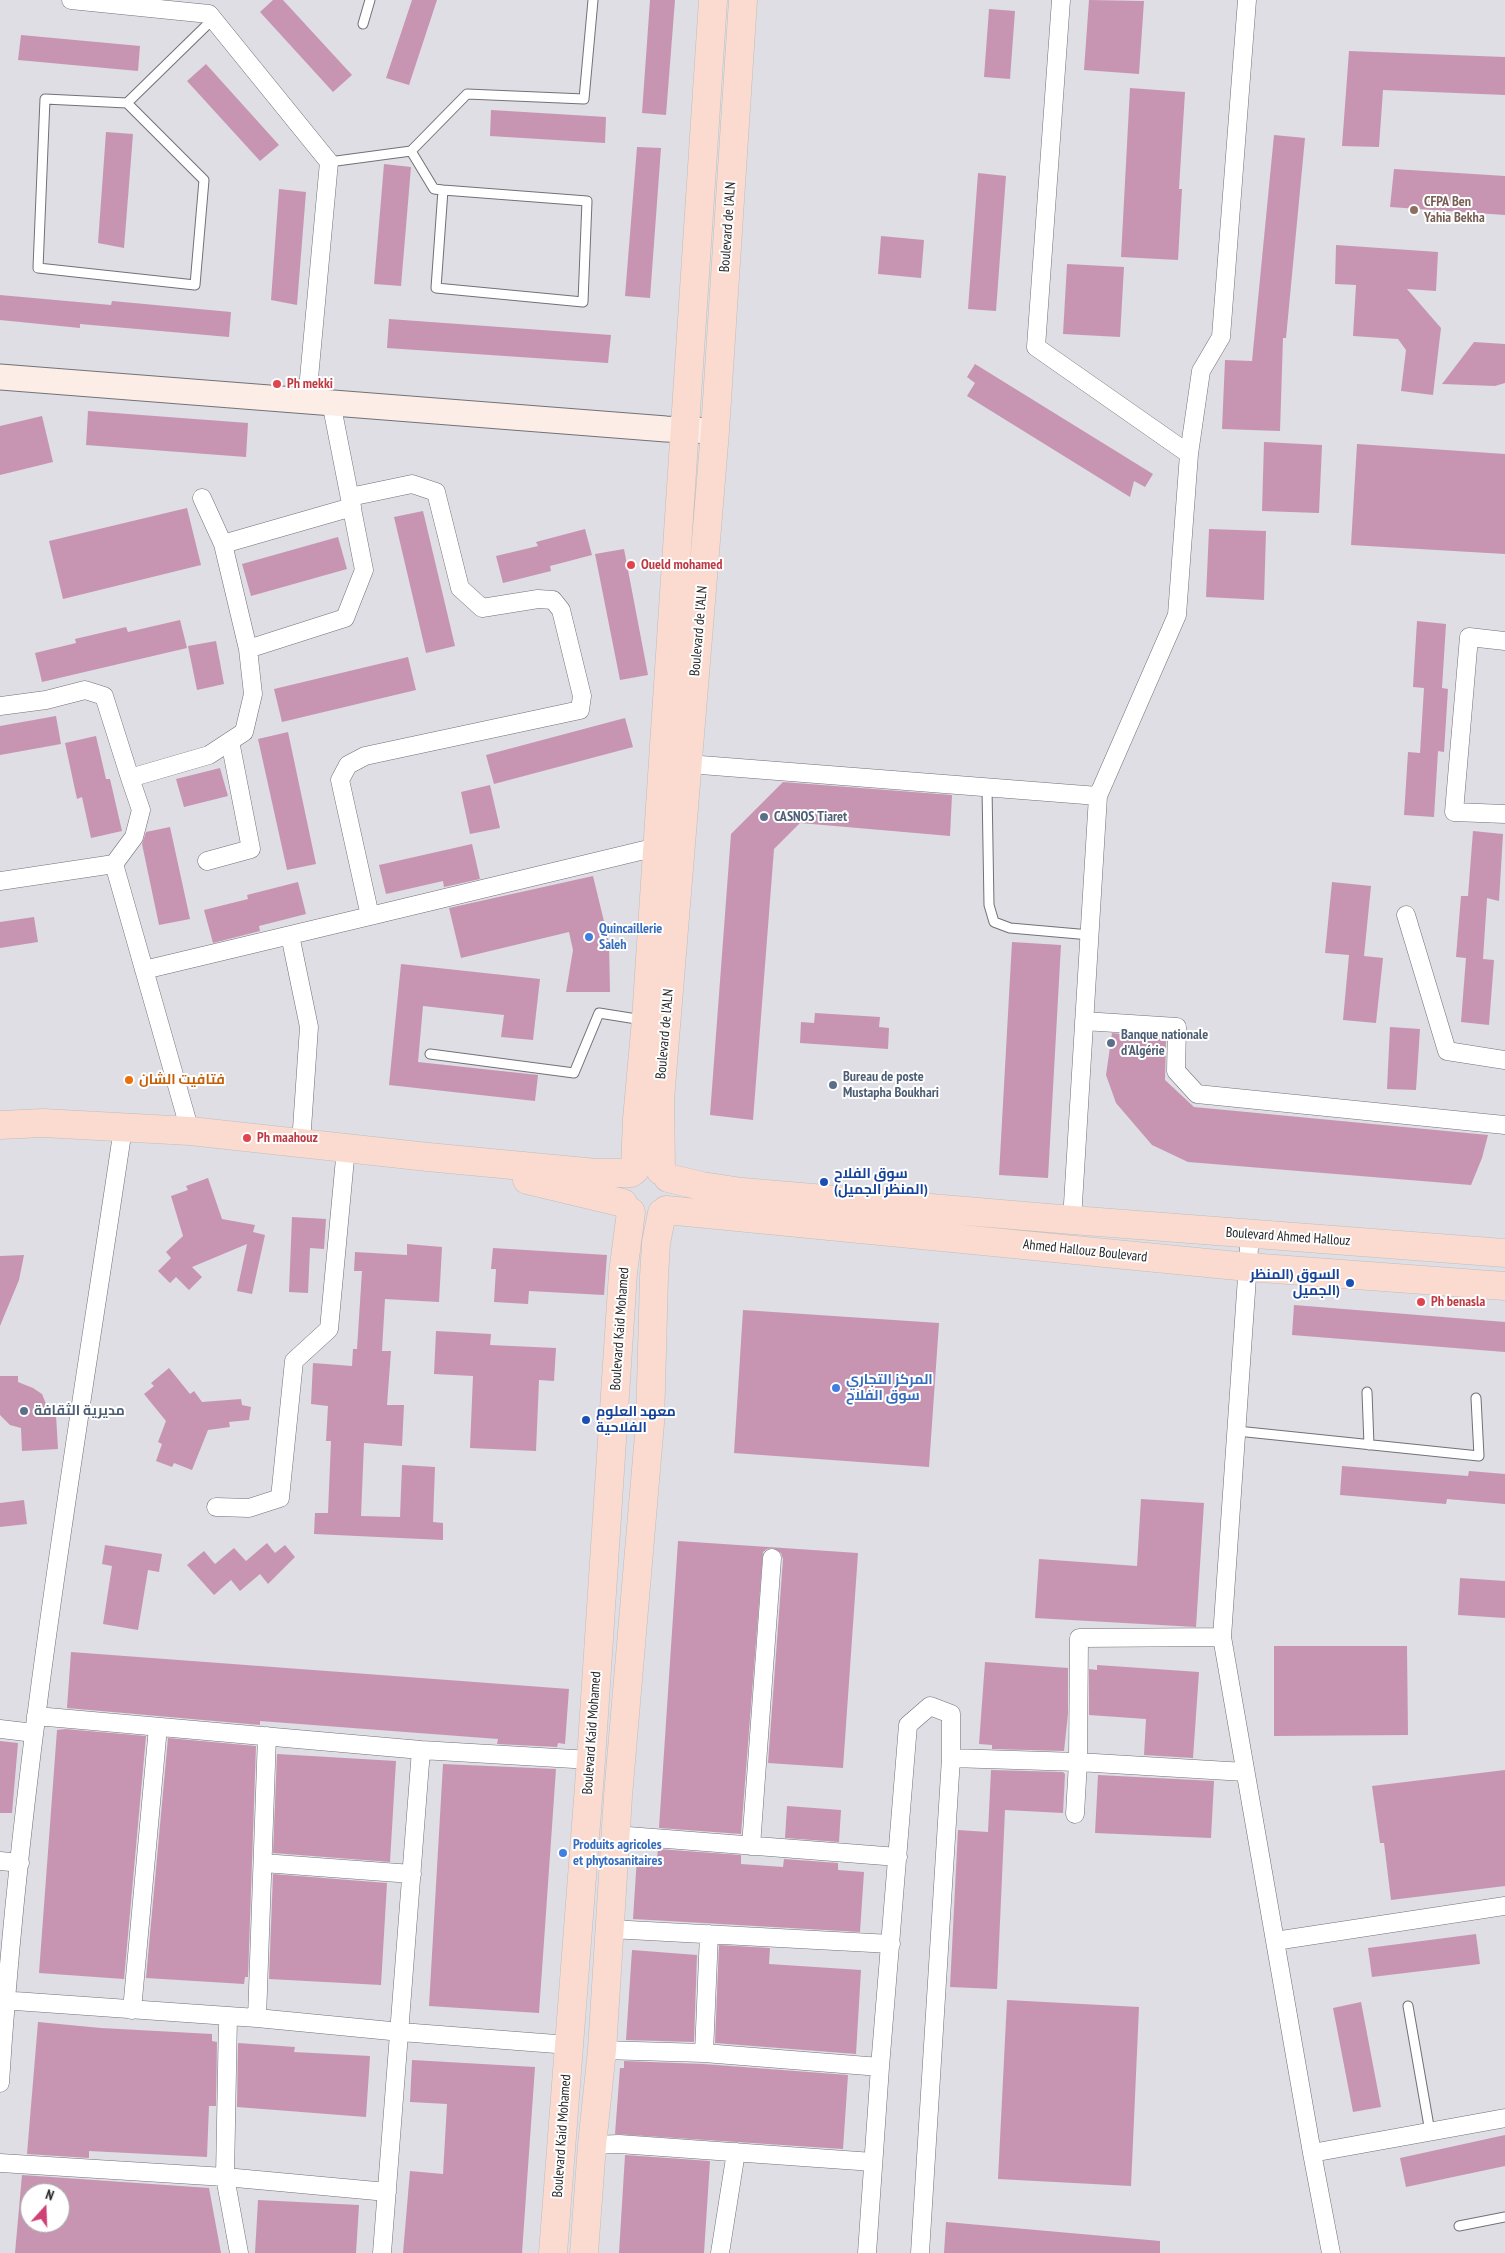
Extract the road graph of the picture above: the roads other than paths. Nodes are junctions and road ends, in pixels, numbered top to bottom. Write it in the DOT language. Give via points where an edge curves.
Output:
graph roads {
  1 [pos="70,0"];
  2 [pos="370,0"];
  3 [pos="592,0"];
  4 [pos="713,0"];
  5 [pos="743,0"];
  6 [pos="1061,0"];
  7 [pos="1247,0"];
  8 [pos="212,11"];
  9 [pos="363,24"];
  10 [pos="127,103"];
  11 [pos="411,151"];
  12 [pos="329,162"];
  13 [pos="443,190"];
  14 [pos="0,377"];
  15 [pos="306,400"];
  16 [pos="331,402"];
  17 [pos="686,430"];
  18 [pos="716,430"];
  19 [pos="1189,454"];
  20 [pos="202,498"];
  21 [pos="351,502"];
  22 [pos="223,544"];
  23 [pos="1505,640"];
  24 [pos="248,649"];
  25 [pos="0,706"];
  26 [pos="230,741"];
  27 [pos="688,764"];
  28 [pos="130,778"];
  29 [pos="987,788"];
  30 [pos="1098,796"];
  31 [pos="1505,814"];
  32 [pos="657,847"];
  33 [pos="207,861"];
  34 [pos="114,864"];
  35 [pos="0,881"];
  36 [pos="1406,915"];
  37 [pos="370,916"];
  38 [pos="290,935"];
  39 [pos="1090,935"];
  40 [pos="144,970"];
  41 [pos="646,1020"];
  42 [pos="1084,1021"];
  43 [pos="430,1054"];
  44 [pos="1505,1060"];
  45 [pos="637,1119"];
  46 [pos="0,1125"];
  47 [pos="1505,1125"];
  48 [pos="123,1128"];
  49 [pos="190,1131"];
  50 [pos="301,1143"];
  51 [pos="346,1148"];
  52 [pos="428,1157"];
  53 [pos="596,1173"];
  54 [pos="649,1173"];
  55 [pos="627,1208"];
  56 [pos="664,1212"];
  57 [pos="1072,1220"];
  58 [pos="1250,1234"];
  59 [pos="1505,1253"];
  60 [pos="1248,1267"];
  61 [pos="1505,1286"];
  62 [pos="1367,1392"];
  63 [pos="1476,1398"];
  64 [pos="1237,1431"];
  65 [pos="1369,1445"];
  66 [pos="216,1507"];
  67 [pos="772,1558"];
  68 [pos="1222,1638"];
  69 [pos="35,1725"];
  70 [pos="158,1727"];
  71 [pos="0,1729"];
  72 [pos="267,1736"];
  73 [pos="421,1750"];
  74 [pos="951,1758"];
  75 [pos="591,1760"];
  76 [pos="1078,1762"];
  77 [pos="1245,1772"];
  78 [pos="1075,1814"];
  79 [pos="615,1835"];
  80 [pos="751,1846"];
  81 [pos="898,1857"];
  82 [pos="0,1861"];
  83 [pos="20,1863"];
  84 [pos="262,1863"];
  85 [pos="412,1874"];
  86 [pos="1505,1906"];
  87 [pos="610,1929"];
  88 [pos="709,1934"];
  89 [pos="1275,1941"];
  90 [pos="891,1944"];
  91 [pos="3,2000"];
  92 [pos="1408,2006"];
  93 [pos="132,2010"];
  94 [pos="228,2016"];
  95 [pos="257,2018"];
  96 [pos="401,2032"];
  97 [pos="568,2045"];
  98 [pos="602,2050"];
  99 [pos="704,2053"];
  100 [pos="880,2066"];
  101 [pos="0,2083"];
  102 [pos="1505,2118"];
  103 [pos="1430,2132"];
  104 [pos="592,2145"];
  105 [pos="736,2152"];
  106 [pos="1312,2152"];
  107 [pos="873,2162"];
  108 [pos="0,2163"];
  109 [pos="225,2177"];
  110 [pos="387,2192"];
  111 [pos="1505,2217"];
  112 [pos="1459,2226"];
  113 [pos="238,2253"];
  114 [pos="382,2253"];
  115 [pos="553,2253"];
  116 [pos="584,2253"];
  117 [pos="720,2253"];
  118 [pos="867,2253"];
  119 [pos="920,2253"];
  120 [pos="1331,2253"];
  1 -- 8 [label="street"];
  2 -- 9 [label="lane"];
  3 -- 11 [label="lane" via="584,98 467,94"];
  4 -- 17 [label="main road, Boulevard de l'ALN"];
  5 -- 18 [label="main road, Boulevard de l'ALN"];
  6 -- 19 [label="street" via="1036,347"];
  7 -- 19 [label="street" via="1221,337 1201,371"];
  8 -- 10 [label="lane"];
  8 -- 12 [label="street"];
  10 -- 10 [label="lane" via="45,99 38,268 195,285 204,180"];
  11 -- 12 [label="lane"];
  11 -- 13 [label="lane" via="434,189"];
  12 -- 15 [label="street"];
  13 -- 13 [label="lane" via="586,201 583,302 436,288"];
  14 -- 15 [label="street"];
  15 -- 16 [label="street"];
  16 -- 17 [label="street"];
  16 -- 21 [label="street"];
  17 -- 18 [label="street"];
  17 -- 32 [label="main road, Boulevard de l'ALN"];
  18 -- 27 [label="main road, Boulevard de l'ALN"];
  19 -- 30 [label="street" via="1177,615"];
  20 -- 22 [label="street"];
  21 -- 22 [label="street"];
  21 -- 24 [label="street" via="364,570 344,618"];
  21 -- 37 [label="street" via="412,484 436,492 460,588 482,608 538,598 553,600 561,610 582,696 580,710 364,756 348,765 340,780"];
  22 -- 24 [label="street"];
  23 -- 31 [label="street" via="1469,637 1454,812"];
  24 -- 26 [label="street" via="253,694 244,732"];
  25 -- 28 [label="street" via="46,700 85,690 104,696"];
  26 -- 28 [label="street" via="209,755"];
  26 -- 33 [label="street" via="251,849"];
  27 -- 29 [label="street"];
  27 -- 54 [label="main road, Boulevard de l'ALN" via="660,1099"];
  28 -- 34 [label="street" via="141,810 134,837"];
  29 -- 30 [label="street"];
  29 -- 39 [label="lane" via="989,905 994,922 1010,928"];
  30 -- 39 [label="street"];
  32 -- 37 [label="street"];
  32 -- 41 [label="main road, Boulevard de l'ALN"];
  34 -- 35 [label="street"];
  34 -- 40 [label="street"];
  36 -- 44 [label="street" via="1447,1051"];
  37 -- 38 [label="street"];
  38 -- 40 [label="street"];
  38 -- 50 [label="street" via="309,1027"];
  39 -- 42 [label="street"];
  40 -- 49 [label="street"];
  41 -- 43 [label="lane" via="599,1013 574,1073"];
  41 -- 45 [label="main road, Boulevard de l'ALN"];
  42 -- 47 [label="street" via="1177,1027 1176,1071 1198,1094"];
  42 -- 57 [label="street"];
  45 -- 53 [label="main road" via="621,1150"];
  45 -- 54 [label="main road, Boulevard de l'ALN"];
  46 -- 48 [label="main road" via="42,1123"];
  48 -- 49 [label="main road"];
  48 -- 69 [label="street"];
  49 -- 50 [label="main road"];
  50 -- 51 [label="main road"];
  51 -- 52 [label="main road"];
  51 -- 66 [label="street" via="329,1329 294,1361 280,1498 249,1508"];
  52 -- 53 [label="main road, Ahmed Hallouz Boulevard"];
  52 -- 55 [label="main road"];
  53 -- 54 [label="main road, Ahmed Hallouz Boulevard"];
  54 -- 55 [label="main road" via="622,1183 621,1197"];
  54 -- 56 [label="main road" via="673,1191"];
  54 -- 57 [label="main road, Ahmed Hallouz Boulevard" via="742,1192"];
  55 -- 56 [label="main road" via="643,1218"];
  55 -- 75 [label="main road, Boulevard Kaid Mohamed"];
  56 -- 60 [label="main road, Ahmed Hallouz Boulevard"];
  56 -- 79 [label="main road" via="656,1243 650,1423"];
  57 -- 58 [label="main road, Boulevard Ahmed Hallouz"];
  58 -- 59 [label="main road, Boulevard Ahmed Hallouz"];
  58 -- 60 [label="street"];
  60 -- 61 [label="main road, Ahmed Hallouz Boulevard"];
  60 -- 64 [label="street"];
  62 -- 65 [label="lane"];
  63 -- 65 [label="lane" via="1478,1456"];
  64 -- 65 [label="lane"];
  64 -- 68 [label="street"];
  67 -- 80 [label="street"];
  68 -- 76 [label="street" via="1079,1638"];
  68 -- 77 [label="street"];
  69 -- 70 [label="street"];
  69 -- 71 [label="street"];
  69 -- 83 [label="street"];
  70 -- 72 [label="street"];
  70 -- 93 [label="street"];
  72 -- 73 [label="street"];
  72 -- 84 [label="street"];
  73 -- 75 [label="street"];
  73 -- 85 [label="street"];
  74 -- 76 [label="street"];
  74 -- 81 [label="street" via="951,1714 930,1706 908,1725"];
  74 -- 119 [label="street"];
  75 -- 97 [label="main road, Boulevard Kaid Mohamed"];
  76 -- 77 [label="street"];
  76 -- 78 [label="street"];
  77 -- 89 [label="street"];
  79 -- 80 [label="street"];
  79 -- 87 [label="main road"];
  80 -- 81 [label="street"];
  81 -- 90 [label="street"];
  82 -- 83 [label="street"];
  83 -- 91 [label="street"];
  84 -- 85 [label="street"];
  84 -- 95 [label="street"];
  85 -- 96 [label="street"];
  86 -- 89 [label="street"];
  87 -- 88 [label="street"];
  87 -- 98 [label="main road"];
  88 -- 90 [label="street"];
  88 -- 99 [label="street"];
  89 -- 106 [label="street"];
  90 -- 100 [label="street"];
  91 -- 93 [label="street"];
  91 -- 101 [label="street"];
  92 -- 103 [label="lane"];
  93 -- 94 [label="street"];
  94 -- 95 [label="street"];
  94 -- 109 [label="street"];
  95 -- 96 [label="street"];
  96 -- 97 [label="street"];
  96 -- 110 [label="street"];
  97 -- 115 [label="main road, Boulevard Kaid Mohamed"];
  98 -- 99 [label="street"];
  98 -- 104 [label="main road"];
  99 -- 100 [label="street"];
  100 -- 107 [label="street"];
  102 -- 103 [label="street"];
  103 -- 106 [label="street"];
  104 -- 105 [label="street"];
  104 -- 116 [label="main road"];
  105 -- 107 [label="street"];
  105 -- 117 [label="street"];
  106 -- 120 [label="street"];
  107 -- 118 [label="street"];
  108 -- 109 [label="street"];
  109 -- 110 [label="street"];
  109 -- 113 [label="street"];
  110 -- 114 [label="street"];
  111 -- 112 [label="lane"];
}
